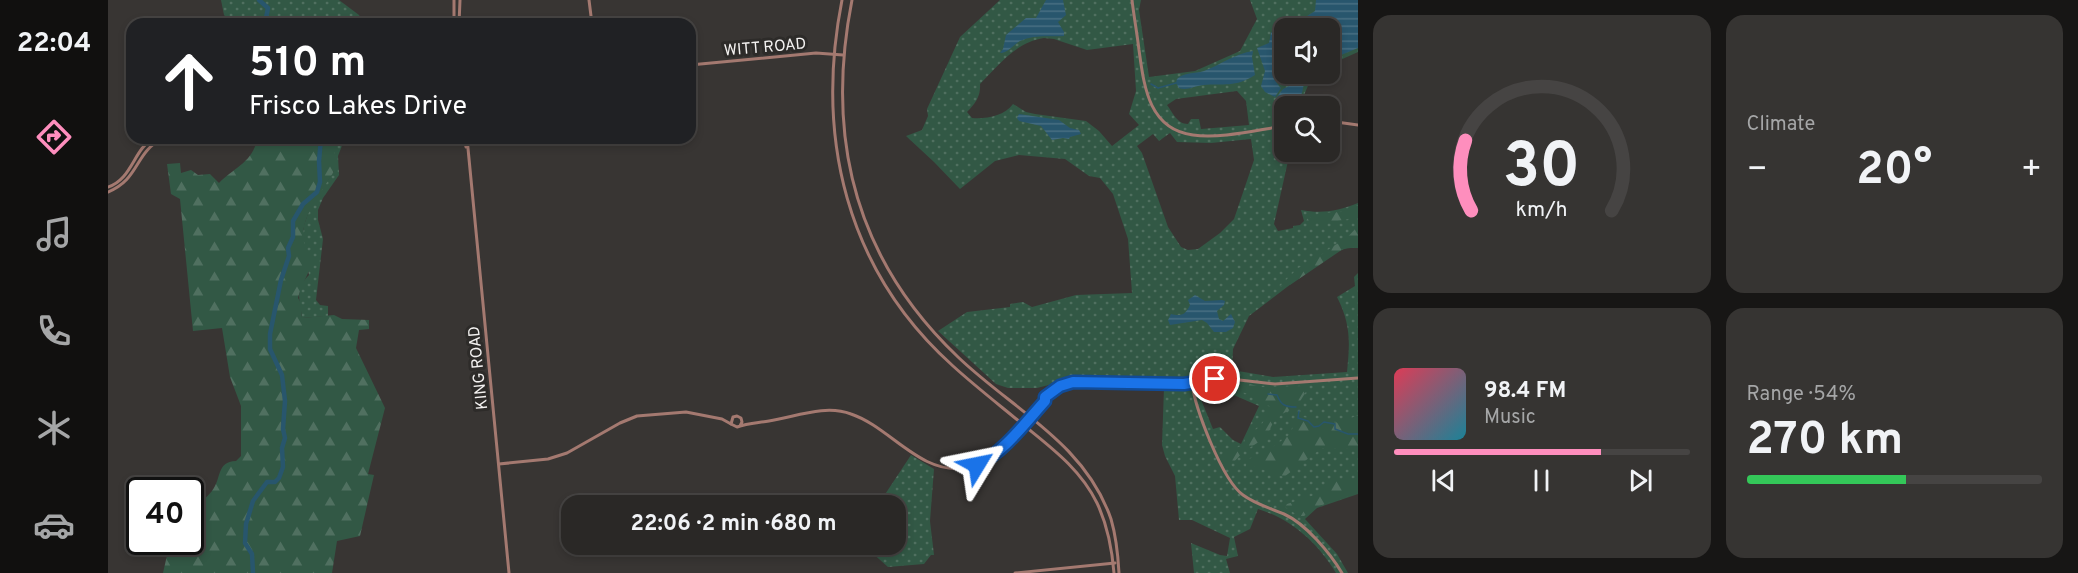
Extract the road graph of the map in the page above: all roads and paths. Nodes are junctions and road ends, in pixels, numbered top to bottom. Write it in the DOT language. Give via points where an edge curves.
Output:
graph roads {
  1 [pos="454,0"];
  2 [pos="460,0"];
  3 [pos="589,0"];
  4 [pos="842,0"];
  5 [pos="852,0"];
  6 [pos="1132,0"];
  7 [pos="454,18"];
  8 [pos="459,18"];
  9 [pos="591,18"];
  10 [pos="834,54"];
  11 [pos="843,55"];
  12 [pos="696,64"];
  13 [pos="1340,123"];
  14 [pos="1358,125"];
  15 [pos="1274,127"];
  16 [pos="147,144"];
  17 [pos="153,144"];
  18 [pos="466,144"];
  19 [pos="136,164"];
  20 [pos="108,187"];
  21 [pos="108,192"];
  22 [pos="959,358"];
  23 [pos="952,365"];
  24 [pos="1358,378"];
  25 [pos="1192,383"];
  26 [pos="1029,415"];
  27 [pos="733,417"];
  28 [pos="741,418"];
  29 [pos="722,419"];
  30 [pos="752,423"];
  31 [pos="1022,423"];
  32 [pos="732,425"];
  33 [pos="740,426"];
  34 [pos="499,464"];
  35 [pos="1118,563"];
  36 [pos="1113,564"];
  37 [pos="509,573"];
  38 [pos="1015,573"];
  39 [pos="1114,573"];
  40 [pos="1119,573"];
  41 [pos="1342,573"];
  1 -- 7 [label="street"];
  2 -- 8 [label="street"];
  3 -- 9 [label="street"];
  4 -- 10 [label="street"];
  5 -- 11 [label="street"];
  6 -- 15 [label="street" via="1144,88 1163,121 1192,135"];
  10 -- 11 [label="street, WITT ROAD"];
  10 -- 12 [label="street, WITT ROAD"];
  10 -- 23 [label="street" via="832,107 836,150 858,228 871,259 901,308"];
  11 -- 22 [label="street" via="846,149 850,176 867,225 901,290 932,331"];
  13 -- 14 [label="street"];
  16 -- 19 [label="street" via="138,153"];
  17 -- 19 [label="street"];
  18 -- 34 [label="street, KING ROAD"];
  19 -- 20 [label="street"];
  19 -- 21 [label="street" via="128,180"];
  22 -- 23 [label="street"];
  22 -- 26 [label="street"];
  23 -- 31 [label="street"];
  24 -- 25 [label="street" via="1275,384 1222,378"];
  25 -- 26 [label="street" via="1073,382 1045,397"];
  25 -- 41 [label="street" via="1198,409 1231,484 1245,497 1300,524"];
  26 -- 31 [label="street"];
  26 -- 35 [label="street" via="1072,454 1093,482 1111,521"];
  27 -- 28 [label="street"];
  27 -- 29 [label="street"];
  27 -- 32 [label="street"];
  28 -- 30 [label="street"];
  28 -- 33 [label="street"];
  29 -- 32 [label="street"];
  29 -- 34 [label="street" via="686,412 637,416 567,453"];
  30 -- 31 [label="street" via="828,410 850,413 925,460 948,468 981,463"];
  30 -- 33 [label="street"];
  31 -- 36 [label="street" via="1066,460 1087,484 1106,525"];
  32 -- 33 [label="street"];
  34 -- 37 [label="street, KING ROAD"];
  35 -- 36 [label="street"];
  35 -- 40 [label="street"];
  36 -- 38 [label="street"];
  36 -- 39 [label="street"];
}
